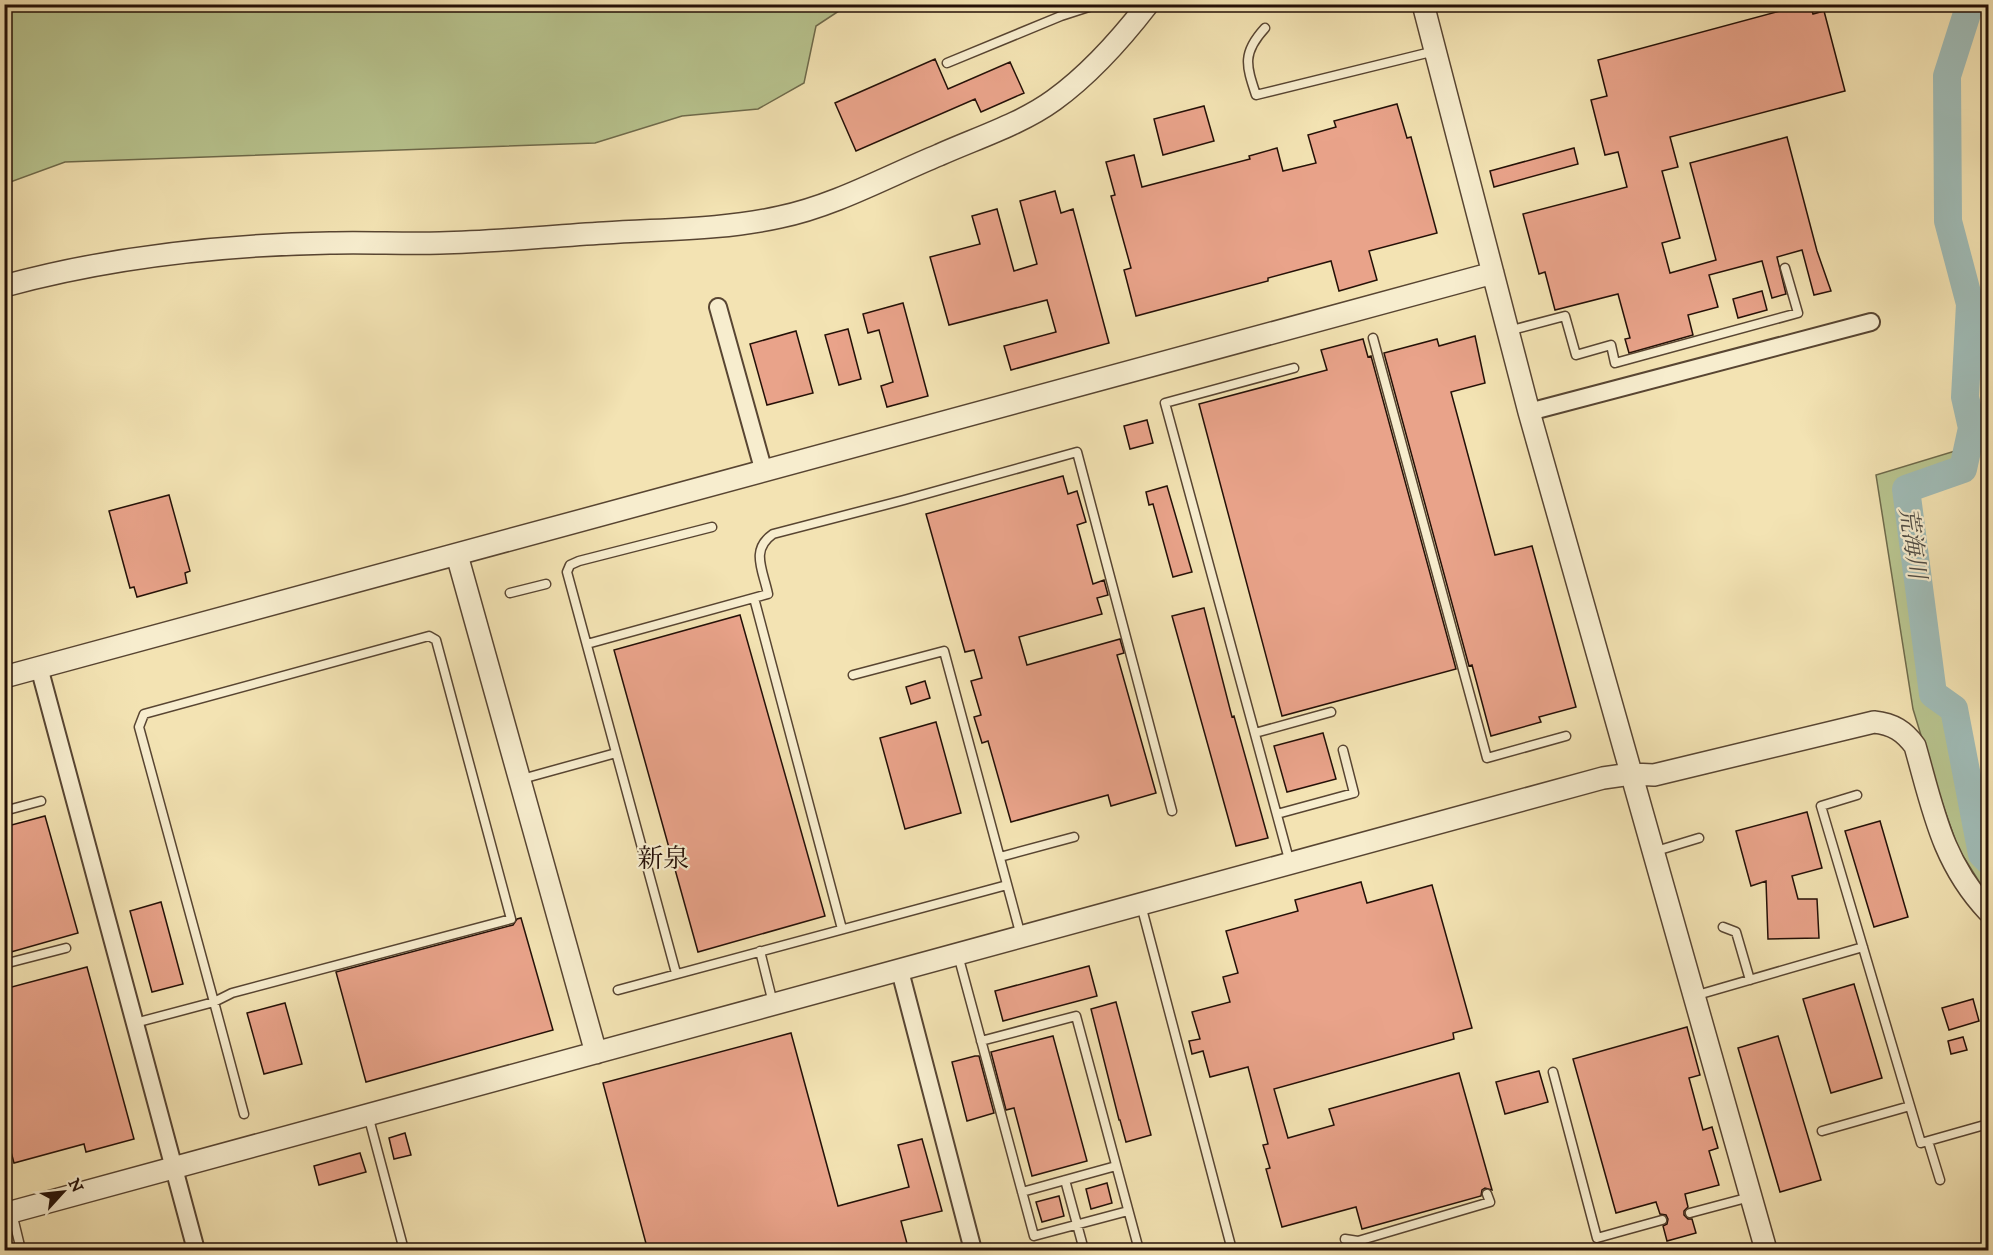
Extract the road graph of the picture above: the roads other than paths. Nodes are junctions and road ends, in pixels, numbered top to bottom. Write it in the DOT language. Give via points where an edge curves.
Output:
graph roads {
  1 [pos="1098,4"];
  2 [pos="1423,4"];
  3 [pos="1142,6"];
  4 [pos="1265,28"];
  5 [pos="1435,51"];
  6 [pos="947,63"];
  7 [pos="1785,268"];
  8 [pos="1493,273"];
  9 [pos="4,286"];
  10 [pos="718,308"];
  11 [pos="1871,322"];
  12 [pos="1508,331"];
  13 [pos="1373,338"];
  14 [pos="1294,368"];
  15 [pos="1529,412"];
  16 [pos="764,472"];
  17 [pos="712,527"];
  18 [pos="457,555"];
  19 [pos="546,584"];
  20 [pos="510,593"];
  21 [pos="754,598"];
  22 [pos="587,644"];
  23 [pos="39,668"];
  24 [pos="853,675"];
  25 [pos="4,677"];
  26 [pos="1331,712"];
  27 [pos="1255,733"];
  28 [pos="1566,736"];
  29 [pos="1342,750"];
  30 [pos="616,753"];
  31 [pos="1631,774"];
  32 [pos="520,780"];
  33 [pos="1857,795"];
  34 [pos="41,801"];
  35 [pos="4,811"];
  36 [pos="1172,812"];
  37 [pos="1277,814"];
  38 [pos="1074,837"];
  39 [pos="1699,838"];
  40 [pos="1653,852"];
  41 [pos="1000,857"];
  42 [pos="1290,863"];
  43 [pos="1007,885"];
  44 [pos="1141,904"];
  45 [pos="1989,911"];
  46 [pos="1723,927"];
  47 [pos="842,929"];
  48 [pos="1021,937"];
  49 [pos="1863,947"];
  50 [pos="66,948"];
  51 [pos="760,951"];
  52 [pos="958,955"];
  53 [pos="4,964"];
  54 [pos="900,970"];
  55 [pos="676,973"];
  56 [pos="1750,980"];
  57 [pos="618,990"];
  58 [pos="1694,996"];
  59 [pos="214,1002"];
  60 [pos="773,1005"];
  61 [pos="135,1023"];
  62 [pos="981,1041"];
  63 [pos="596,1053"];
  64 [pos="1553,1072"];
  65 [pos="1910,1106"];
  66 [pos="244,1114"];
  67 [pos="368,1115"];
  68 [pos="1989,1124"];
  69 [pos="1822,1131"];
  70 [pos="1928,1142"];
  71 [pos="1116,1166"];
  72 [pos="174,1167"];
  73 [pos="1065,1180"];
  74 [pos="1940,1180"];
  75 [pos="1022,1192"];
  76 [pos="1487,1194"];
  77 [pos="1750,1197"];
  78 [pos="1128,1211"];
  79 [pos="8,1213"];
  80 [pos="1690,1213"];
  81 [pos="1662,1220"];
  82 [pos="1077,1224"];
  83 [pos="1345,1239"];
  84 [pos="21,1251"];
  85 [pos="196,1251"];
  86 [pos="404,1251"];
  87 [pos="973,1251"];
  88 [pos="1084,1251"];
  89 [pos="1139,1251"];
  90 [pos="1232,1251"];
  91 [pos="1766,1251"];
  1 -- 6 [label="lane"];
  2 -- 5 [label="street"];
  3 -- 9 [label="street" via="1127,32 1053,101 1017,121 829,202 784,217 726,227 440,243 254,247 91,266"];
  4 -- 5 [label="lane" via="1247,54 1256,95"];
  5 -- 8 [label="street"];
  7 -- 12 [label="lane" via="1798,314 1615,363 1611,345 1576,355 1565,316"];
  8 -- 12 [label="street"];
  8 -- 16 [label="street"];
  10 -- 16 [label="street"];
  11 -- 15 [label="street"];
  12 -- 15 [label="street"];
  13 -- 28 [label="lane" via="1487,758"];
  14 -- 27 [label="lane" via="1165,403"];
  15 -- 31 [label="street"];
  16 -- 18 [label="street"];
  17 -- 22 [label="lane" via="570,565 567,572"];
  18 -- 23 [label="street"];
  18 -- 32 [label="street"];
  19 -- 20 [label="lane"];
  21 -- 22 [label="lane"];
  21 -- 36 [label="lane" via="768,594 758,551 773,534 1077,452"];
  21 -- 47 [label="lane"];
  22 -- 30 [label="lane"];
  23 -- 25 [label="street"];
  23 -- 61 [label="street"];
  24 -- 41 [label="lane" via="945,651"];
  26 -- 27 [label="lane"];
  27 -- 37 [label="lane"];
  29 -- 37 [label="lane" via="1354,793"];
  30 -- 32 [label="lane"];
  30 -- 55 [label="lane"];
  31 -- 40 [label="street"];
  31 -- 42 [label="street" via="1603,778"];
  31 -- 45 [label="street" via="1654,775 1874,722 1887,723 1907,735 1916,746 1948,854 1962,879"];
  32 -- 63 [label="street"];
  33 -- 49 [label="lane" via="1821,806"];
  34 -- 35 [label="lane"];
  37 -- 42 [label="lane"];
  38 -- 41 [label="lane"];
  39 -- 40 [label="lane"];
  40 -- 58 [label="street"];
  41 -- 43 [label="lane"];
  42 -- 44 [label="street"];
  43 -- 47 [label="lane"];
  43 -- 48 [label="lane"];
  44 -- 48 [label="street"];
  44 -- 90 [label="lane"];
  46 -- 56 [label="lane" via="1736,932"];
  47 -- 51 [label="lane"];
  48 -- 52 [label="street"];
  49 -- 56 [label="lane"];
  49 -- 65 [label="lane"];
  50 -- 53 [label="lane"];
  51 -- 55 [label="lane"];
  51 -- 60 [label="lane"];
  52 -- 54 [label="street"];
  52 -- 62 [label="lane"];
  54 -- 60 [label="street"];
  54 -- 87 [label="street"];
  55 -- 57 [label="lane"];
  56 -- 58 [label="lane"];
  58 -- 77 [label="street"];
  59 -- 59 [label="lane" via="232,993 511,919 436,640 429,636 144,714 139,727"];
  59 -- 61 [label="lane"];
  59 -- 66 [label="lane"];
  60 -- 63 [label="street"];
  61 -- 72 [label="street"];
  62 -- 71 [label="lane" via="1076,1016"];
  62 -- 75 [label="lane"];
  63 -- 67 [label="street"];
  64 -- 81 [label="lane" via="1597,1238"];
  65 -- 69 [label="lane"];
  65 -- 70 [label="lane" via="1921,1143"];
  67 -- 72 [label="street"];
  67 -- 86 [label="lane"];
  68 -- 70 [label="lane"];
  70 -- 74 [label="lane"];
  71 -- 73 [label="lane"];
  71 -- 78 [label="lane"];
  72 -- 79 [label="street"];
  72 -- 85 [label="street"];
  73 -- 75 [label="lane"];
  73 -- 82 [label="lane"];
  75 -- 82 [label="lane" via="1034,1236"];
  76 -- 83 [label="lane" via="1490,1202 1358,1241"];
  77 -- 80 [label="lane"];
  77 -- 91 [label="street"];
  78 -- 82 [label="lane"];
  78 -- 89 [label="lane"];
  79 -- 84 [label="lane"];
  82 -- 88 [label="lane"];
}
